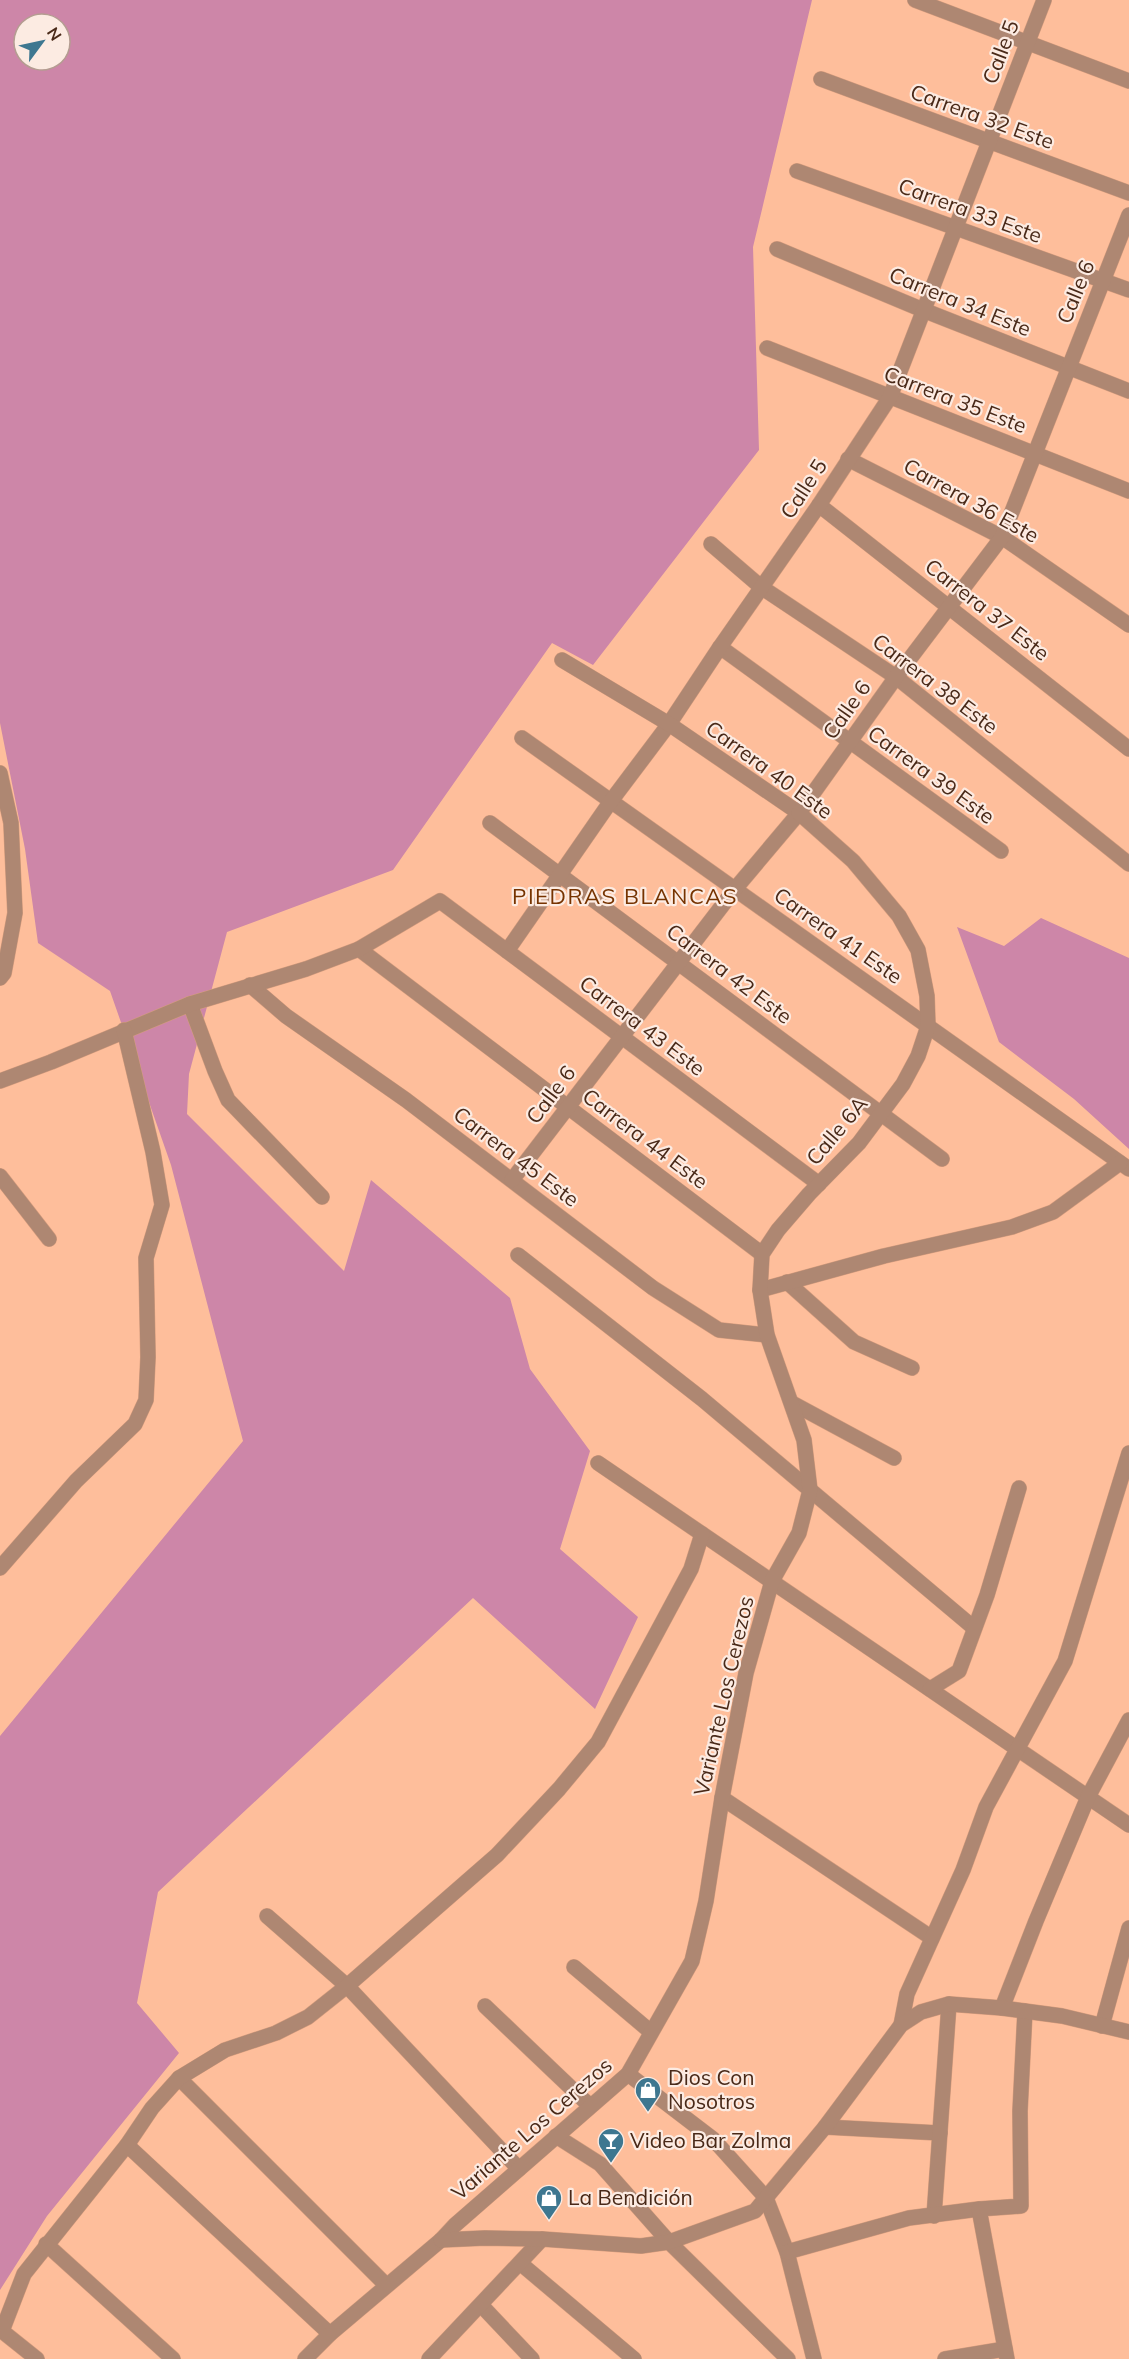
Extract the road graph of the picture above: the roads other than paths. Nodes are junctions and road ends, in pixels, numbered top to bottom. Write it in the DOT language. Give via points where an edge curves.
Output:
graph roads {
  1 [pos="915,0"];
  2 [pos="1044,0"];
  3 [pos="1027,42"];
  4 [pos="821,79"];
  5 [pos="1129,81"];
  6 [pos="988,142"];
  7 [pos="797,171"];
  8 [pos="1129,194"];
  9 [pos="1129,215"];
  10 [pos="955,228"];
  11 [pos="777,249"];
  12 [pos="1103,280"];
  13 [pos="1129,290"];
  14 [pos="923,310"];
  15 [pos="767,348"];
  16 [pos="1068,368"];
  17 [pos="1129,391"];
  18 [pos="890,397"];
  19 [pos="1034,453"];
  20 [pos="848,459"];
  21 [pos="1129,491"];
  22 [pos="819,505"];
  23 [pos="1002,537"];
  24 [pos="711,544"];
  25 [pos="761,587"];
  26 [pos="949,607"];
  27 [pos="1129,625"];
  28 [pos="720,647"];
  29 [pos="562,660"];
  30 [pos="896,677"];
  31 [pos="669,724"];
  32 [pos="522,738"];
  33 [pos="850,743"];
  34 [pos="1129,749"];
  35 [pos="0,773"];
  36 [pos="611,801"];
  37 [pos="799,813"];
  38 [pos="490,822"];
  39 [pos="1001,851"];
  40 [pos="1129,864"];
  41 [pos="560,874"];
  42 [pos="735,889"];
  43 [pos="359,949"];
  44 [pos="507,951"];
  45 [pos="679,963"];
  46 [pos="0,978"];
  47 [pos="250,985"];
  48 [pos="190,1004"];
  49 [pos="928,1026"];
  50 [pos="124,1030"];
  51 [pos="622,1037"];
  52 [pos="0,1081"];
  53 [pos="568,1107"];
  54 [pos="880,1113"];
  55 [pos="942,1159"];
  56 [pos="1125,1166"];
  57 [pos="0,1176"];
  58 [pos="512,1180"];
  59 [pos="819,1184"];
  60 [pos="322,1197"];
  61 [pos="49,1239"];
  62 [pos="762,1254"];
  63 [pos="518,1255"];
  64 [pos="787,1282"];
  65 [pos="760,1290"];
  66 [pos="767,1335"];
  67 [pos="912,1368"];
  68 [pos="792,1403"];
  69 [pos="1129,1453"];
  70 [pos="894,1458"];
  71 [pos="598,1463"];
  72 [pos="1019,1488"];
  73 [pos="810,1490"];
  74 [pos="702,1534"];
  75 [pos="0,1568"];
  76 [pos="772,1581"];
  77 [pos="974,1628"];
  78 [pos="930,1689"];
  79 [pos="1129,1720"];
  80 [pos="1016,1748"];
  81 [pos="1088,1797"];
  82 [pos="722,1798"];
  83 [pos="1129,1825"];
  84 [pos="267,1916"];
  85 [pos="1129,1928"];
  86 [pos="932,1938"];
  87 [pos="574,1967"];
  88 [pos="347,1986"];
  89 [pos="949,2004"];
  90 [pos="485,2006"];
  91 [pos="1002,2008"];
  92 [pos="1025,2011"];
  93 [pos="901,2025"];
  94 [pos="1102,2026"];
  95 [pos="651,2032"];
  96 [pos="1129,2032"];
  97 [pos="628,2074"];
  98 [pos="179,2078"];
  99 [pos="590,2106"];
  100 [pos="825,2127"];
  101 [pos="940,2133"];
  102 [pos="556,2136"];
  103 [pos="127,2145"];
  104 [pos="519,2169"];
  105 [pos="766,2198"];
  106 [pos="979,2209"];
  107 [pos="934,2216"];
  108 [pos="441,2240"];
  109 [pos="542,2240"];
  110 [pos="669,2242"];
  111 [pos="46,2244"];
  112 [pos="787,2252"];
  113 [pos="520,2262"];
  114 [pos="386,2285"];
  115 [pos="481,2305"];
  116 [pos="330,2334"];
  117 [pos="1006,2354"];
  118 [pos="432,2358"];
  119 [pos="37,2359"];
  120 [pos="173,2359"];
  121 [pos="305,2359"];
  122 [pos="532,2359"];
  123 [pos="634,2359"];
  124 [pos="788,2359"];
  125 [pos="814,2359"];
  126 [pos="945,2359"];
  1 -- 3 [label="street"];
  2 -- 3 [label="street, Calle 5"];
  3 -- 5 [label="street"];
  3 -- 6 [label="street, Calle 5"];
  4 -- 6 [label="street, Carrera 32 Este"];
  6 -- 8 [label="street, Carrera 32 Este"];
  6 -- 10 [label="street, Calle 5"];
  7 -- 10 [label="street, Carrera 33 Este"];
  9 -- 12 [label="street, Calle 6"];
  10 -- 12 [label="street, Carrera 33 Este"];
  10 -- 14 [label="street, Calle 5"];
  11 -- 14 [label="street, Carrera 34 Este"];
  12 -- 13 [label="street, Carrera 33 Este"];
  12 -- 16 [label="street, Calle 6"];
  14 -- 16 [label="street, Carrera 34 Este"];
  14 -- 18 [label="street, Calle 5"];
  15 -- 18 [label="street, Carrera 35 Este"];
  16 -- 17 [label="street, Carrera 34 Este"];
  16 -- 19 [label="street, Calle 6"];
  18 -- 19 [label="street, Carrera 35 Este"];
  18 -- 20 [label="street, Calle 5"];
  19 -- 21 [label="street, Carrera 35 Este"];
  19 -- 23 [label="street, Calle 6"];
  20 -- 22 [label="street, Calle 5"];
  20 -- 23 [label="street, Carrera 36 Este"];
  22 -- 25 [label="street, Calle 5"];
  22 -- 26 [label="street, Carrera 37 Este"];
  23 -- 26 [label="street, Calle 6"];
  23 -- 27 [label="street, Carrera 36 Este"];
  24 -- 25 [label="street, Carrera 38 Este"];
  25 -- 28 [label="street, Calle 5"];
  25 -- 30 [label="street, Carrera 38 Este"];
  26 -- 30 [label="street, Calle 6"];
  26 -- 34 [label="street, Carrera 37 Este"];
  28 -- 31 [label="street, Calle 5"];
  28 -- 33 [label="street, Carrera 39 Este"];
  29 -- 31 [label="street, Carrera 40 Este"];
  30 -- 33 [label="street, Calle 6"];
  30 -- 40 [label="street, Carrera 38 Este"];
  31 -- 36 [label="street, Calle 5"];
  31 -- 37 [label="street, Carrera 40 Este"];
  32 -- 36 [label="street, Carrera 41 Este"];
  33 -- 37 [label="street, Calle 6"];
  33 -- 39 [label="street, Carrera 39 Este"];
  35 -- 46 [label="street" via="10,823 15,914"];
  36 -- 41 [label="street, Calle 5"];
  36 -- 42 [label="street, Carrera 41 Este"];
  37 -- 42 [label="street, Calle 6"];
  37 -- 49 [label="street, Carrera 40 Este" via="853,861 899,916 918,950"];
  38 -- 41 [label="street, Carrera 42 Este"];
  41 -- 44 [label="street, Calle 5"];
  41 -- 45 [label="street, Carrera 42 Este"];
  42 -- 45 [label="street, Calle 6"];
  42 -- 49 [label="street, Carrera 41 Este"];
  43 -- 44 [label="street, Carrera 43 Este" via="440,901"];
  43 -- 47 [label="street"];
  43 -- 53 [label="street, Carrera 44 Este"];
  44 -- 51 [label="street, Carrera 43 Este"];
  45 -- 51 [label="street, Calle 6"];
  45 -- 54 [label="street, Carrera 42 Este"];
  47 -- 48 [label="street"];
  47 -- 58 [label="street, Carrera 45 Este" via="286,1016"];
  48 -- 50 [label="street"];
  48 -- 60 [label="street" via="228,1100"];
  49 -- 54 [label="street, Calle 6A" via="903,1084"];
  49 -- 56 [label="street, Carrera 41 Este"];
  50 -- 52 [label="street"];
  50 -- 75 [label="street" via="162,1206 147,1258 146,1400 135,1424 76,1481"];
  51 -- 53 [label="street, Calle 6"];
  51 -- 59 [label="street, Carrera 43 Este"];
  53 -- 58 [label="street, Calle 6"];
  53 -- 62 [label="street, Carrera 44 Este"];
  54 -- 55 [label="street, Carrera 42 Este"];
  54 -- 59 [label="street, Calle 6A" via="859,1143"];
  56 -- 64 [label="street" via="1053,1212 1012,1227"];
  57 -- 61 [label="street"];
  58 -- 66 [label="street, Carrera 45 Este" via="653,1288 719,1330"];
  59 -- 62 [label="street, Calle 6A"];
  62 -- 65 [label="street, Variante Los Cerezos"];
  63 -- 73 [label="street" via="702,1399"];
  64 -- 65 [label="street"];
  64 -- 67 [label="street" via="854,1342"];
  65 -- 66 [label="street, Variante Los Cerezos"];
  66 -- 68 [label="street, Variante Los Cerezos"];
  68 -- 70 [label="street"];
  68 -- 73 [label="street, Variante Los Cerezos" via="804,1440"];
  69 -- 80 [label="street" via="1065,1660"];
  71 -- 74 [label="street"];
  72 -- 77 [label="street"];
  73 -- 76 [label="street, Variante Los Cerezos" via="799,1533"];
  73 -- 77 [label="street"];
  74 -- 76 [label="street"];
  74 -- 88 [label="street" via="691,1569 598,1742 497,1856"];
  76 -- 78 [label="street"];
  76 -- 82 [label="street, Variante Los Cerezos" via="746,1673"];
  77 -- 78 [label="street" via="960,1671"];
  78 -- 80 [label="street"];
  79 -- 81 [label="street"];
  80 -- 81 [label="street"];
  80 -- 86 [label="street" via="986,1807"];
  81 -- 83 [label="street"];
  81 -- 91 [label="street"];
  82 -- 86 [label="street"];
  82 -- 95 [label="street, Variante Los Cerezos" via="692,1961"];
  84 -- 88 [label="street"];
  85 -- 94 [label="street"];
  86 -- 93 [label="street" via="907,1994"];
  87 -- 95 [label="street"];
  88 -- 98 [label="street" via="308,2017 276,2033 225,2050"];
  88 -- 104 [label="street"];
  89 -- 91 [label="street"];
  89 -- 93 [label="street" via="921,2012"];
  89 -- 101 [label="street"];
  90 -- 99 [label="street"];
  91 -- 92 [label="street"];
  92 -- 94 [label="street"];
  92 -- 106 [label="street" via="1021,2206"];
  93 -- 100 [label="street"];
  94 -- 96 [label="street"];
  95 -- 97 [label="street, Variante Los Cerezos"];
  97 -- 99 [label="street, Variante Los Cerezos"];
  97 -- 105 [label="street" via="713,2139"];
  98 -- 103 [label="street"];
  98 -- 114 [label="street"];
  99 -- 102 [label="street, Variante Los Cerezos"];
  100 -- 101 [label="street"];
  100 -- 105 [label="street"];
  101 -- 107 [label="street"];
  102 -- 104 [label="street, Variante Los Cerezos"];
  102 -- 110 [label="street" via="600,2164"];
  103 -- 111 [label="street"];
  103 -- 116 [label="street"];
  104 -- 108 [label="street, Variante Los Cerezos"];
  105 -- 110 [label="street" via="755,2211"];
  105 -- 112 [label="street"];
  106 -- 107 [label="street"];
  106 -- 117 [label="street"];
  107 -- 112 [label="street" via="909,2218"];
  108 -- 109 [label="street"];
  108 -- 114 [label="street, Variante Los Cerezos"];
  109 -- 110 [label="street" via="641,2246"];
  109 -- 113 [label="street"];
  110 -- 124 [label="street"];
  111 -- 119 [label="street" via="24,2274 2,2331"];
  111 -- 120 [label="street"];
  112 -- 125 [label="street"];
  113 -- 115 [label="street"];
  113 -- 123 [label="street"];
  114 -- 116 [label="street, Variante Los Cerezos"];
  115 -- 118 [label="street"];
  115 -- 122 [label="street"];
  116 -- 121 [label="street, Variante Los Cerezos"];
  117 -- 126 [label="street"];
}
